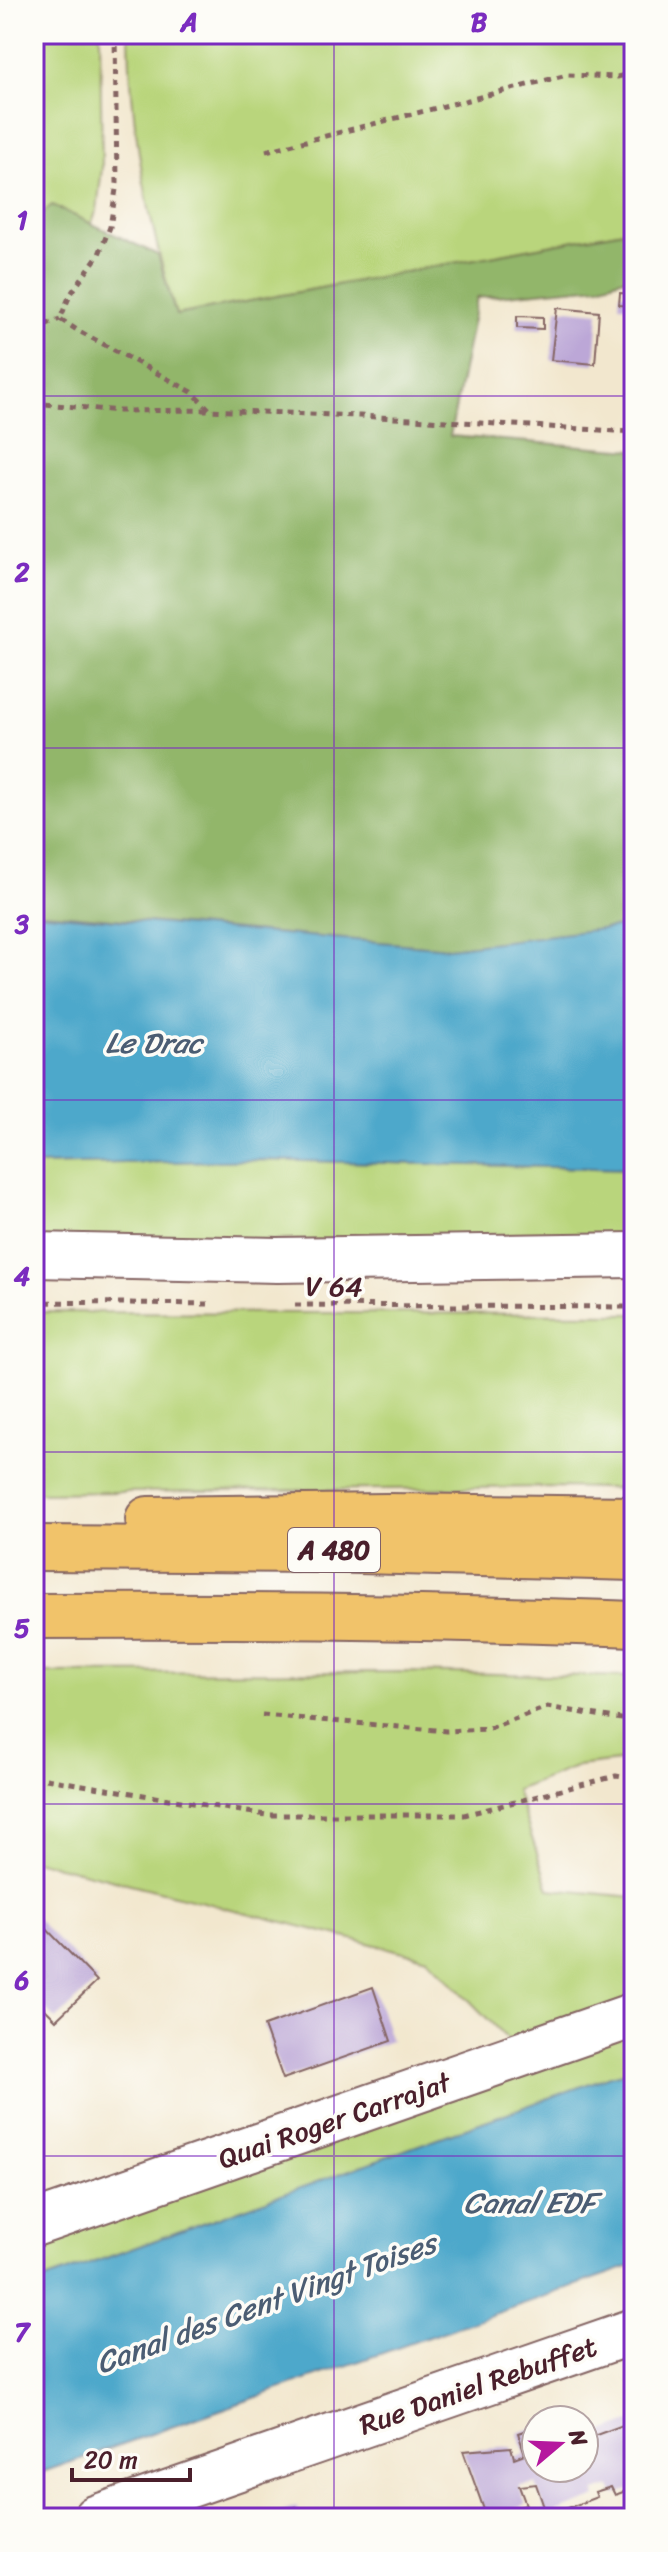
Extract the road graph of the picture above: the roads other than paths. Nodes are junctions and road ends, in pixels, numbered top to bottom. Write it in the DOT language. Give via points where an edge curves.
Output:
graph roads {
  1 [pos="34,1255"];
  2 [pos="634,1255"];
  3 [pos="34,1519"];
  4 [pos="634,1519"];
  5 [pos="34,1548"];
  6 [pos="634,1558"];
  7 [pos="34,1616"];
  8 [pos="634,1624"];
  9 [pos="634,2015"];
  10 [pos="34,2224"];
  11 [pos="634,2331"];
  12 [pos="95,2518"];
  1 -- 2 [label="street" via="277,1260"];
  3 -- 4 [label="highway"];
  5 -- 6 [label="highway, A 480"];
  7 -- 8 [label="highway" via="274,1615"];
  9 -- 10 [label="street, Quai Roger Carrajat"];
  11 -- 12 [label="street, Rue Daniel Rebuffet"];
}
